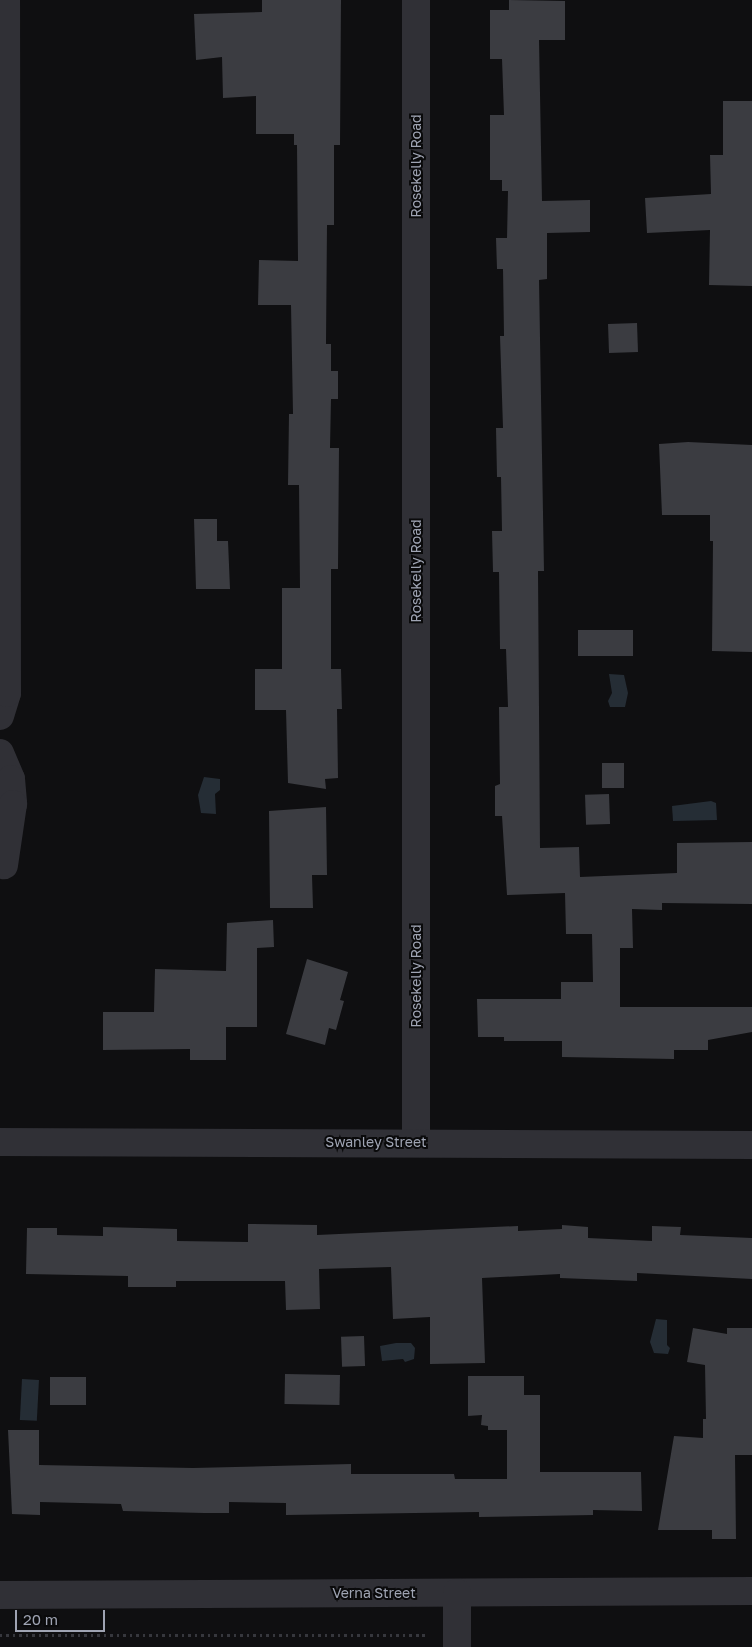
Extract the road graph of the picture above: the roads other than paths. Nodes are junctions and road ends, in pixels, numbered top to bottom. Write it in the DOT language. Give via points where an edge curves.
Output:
graph roads {
  1 [pos="6,0"];
  2 [pos="416,0"];
  3 [pos="0,716"];
  4 [pos="0,753"];
  5 [pos="4,865"];
  6 [pos="0,1142"];
  7 [pos="416,1142"];
  8 [pos="752,1145"];
  9 [pos="457,1592"];
  10 [pos="750,1592"];
  11 [pos="0,1595"];
  12 [pos="445,1641"];
  1 -- 3 [label="street" via="8,693"];
  2 -- 7 [label="street, Rosekelly Road"];
  4 -- 5 [label="street" via="11,780 13,804"];
  6 -- 7 [label="street, Swanley Street"];
  7 -- 8 [label="street, Swanley Street"];
  9 -- 10 [label="street, Verna Street"];
  9 -- 11 [label="street, Verna Street"];
  9 -- 12 [label="street"];
}
